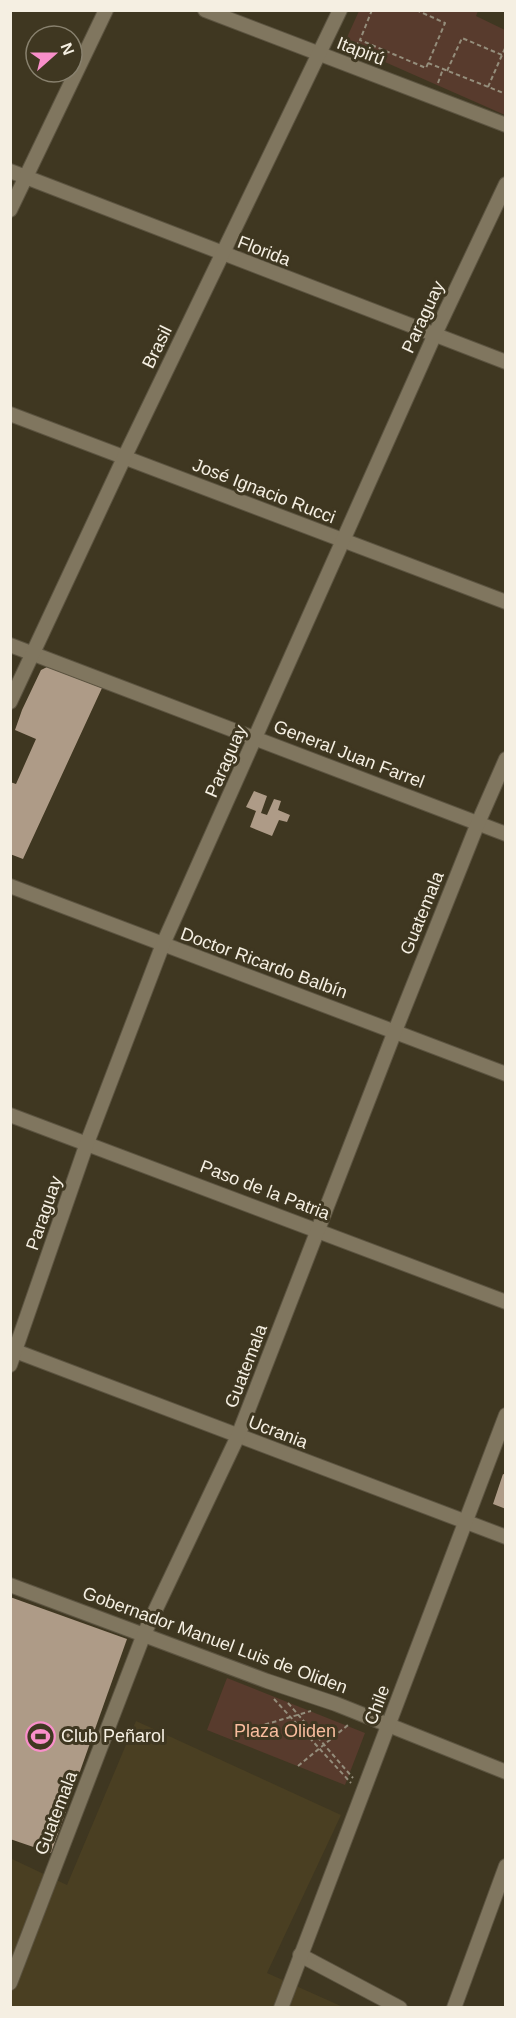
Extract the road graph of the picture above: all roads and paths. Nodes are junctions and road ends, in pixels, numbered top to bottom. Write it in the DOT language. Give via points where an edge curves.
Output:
graph roads {
  1 [pos="106,10"];
  2 [pos="205,10"];
  3 [pos="340,10"];
  4 [pos="372,10"];
  5 [pos="416,10"];
  6 [pos="506,46"];
  7 [pos="319,54"];
  8 [pos="502,55"];
  9 [pos="428,63"];
  10 [pos="447,71"];
  11 [pos="488,87"];
  12 [pos="506,94"];
  13 [pos="506,125"];
  14 [pos="10,171"];
  15 [pos="26,177"];
  16 [pos="506,184"];
  17 [pos="10,210"];
  18 [pos="221,254"];
  19 [pos="435,334"];
  20 [pos="506,362"];
  21 [pos="10,414"];
  22 [pos="124,458"];
  23 [pos="343,540"];
  24 [pos="506,602"];
  25 [pos="10,645"];
  26 [pos="33,653"];
  27 [pos="10,702"];
  28 [pos="256,737"];
  29 [pos="506,759"];
  30 [pos="478,823"];
  31 [pos="506,834"];
  32 [pos="10,886"];
  33 [pos="163,944"];
  34 [pos="395,1031"];
  35 [pos="506,1074"];
  36 [pos="10,1114"];
  37 [pos="87,1143"];
  38 [pos="319,1230"];
  39 [pos="506,1302"];
  40 [pos="13,1350"];
  41 [pos="10,1365"];
  42 [pos="506,1415"];
  43 [pos="238,1436"];
  44 [pos="466,1522"];
  45 [pos="506,1537"];
  46 [pos="10,1585"];
  47 [pos="144,1634"];
  48 [pos="267,1686"];
  49 [pos="336,1704"];
  50 [pos="362,1714"];
  51 [pos="298,1715"];
  52 [pos="291,1717"];
  53 [pos="389,1724"];
  54 [pos="236,1733"];
  55 [pos="324,1744"];
  56 [pos="319,1748"];
  57 [pos="298,1766"];
  58 [pos="506,1772"];
  59 [pos="362,1792"];
  60 [pos="506,1866"];
  61 [pos="300,1955"];
  62 [pos="10,1983"];
  63 [pos="281,2007"];
  64 [pos="400,2007"];
  65 [pos="453,2007"];
  1 -- 15 [label="street"];
  2 -- 7 [label="street, Itapirú"];
  3 -- 7 [label="street, Brasil"];
  4 -- 9 [label="path" via="360,40 426,68"];
  5 -- 9 [label="path" via="445,23"];
  6 -- 8 [label="path"];
  7 -- 13 [label="street, Itapirú"];
  7 -- 18 [label="street, Brasil"];
  8 -- 10 [label="path" via="462,38"];
  8 -- 11 [label="path"];
  9 -- 10 [label="path"];
  10 -- 11 [label="path"];
  11 -- 12 [label="path"];
  14 -- 15 [label="street, Florida"];
  15 -- 17 [label="street"];
  15 -- 18 [label="street, Florida"];
  16 -- 19 [label="street, Paraguay"];
  18 -- 19 [label="street, Florida"];
  18 -- 22 [label="street, Brasil"];
  19 -- 20 [label="street, Florida"];
  19 -- 23 [label="street, Paraguay"];
  21 -- 22 [label="street, José Ignacio Rucci"];
  22 -- 23 [label="street, José Ignacio Rucci"];
  22 -- 26 [label="street, Brasil"];
  23 -- 24 [label="street, José Ignacio Rucci"];
  23 -- 28 [label="street, Paraguay"];
  25 -- 26 [label="street, General Juan Farrel"];
  26 -- 27 [label="street, Brasil"];
  26 -- 28 [label="street, General Juan Farrel"];
  28 -- 30 [label="street, General Juan Farrel"];
  28 -- 33 [label="street, Paraguay"];
  29 -- 30 [label="street, Guatemala"];
  30 -- 31 [label="street, General Juan Farrel"];
  30 -- 34 [label="street, Guatemala"];
  32 -- 33 [label="street, Doctor Ricardo Balbín"];
  33 -- 34 [label="street, Doctor Ricardo Balbín"];
  33 -- 37 [label="street, Paraguay"];
  34 -- 35 [label="street, Doctor Ricardo Balbín"];
  34 -- 38 [label="street, Guatemala"];
  36 -- 37 [label="street, Paso de la Patria"];
  37 -- 38 [label="street, Paso de la Patria"];
  37 -- 40 [label="street, Paraguay"];
  38 -- 39 [label="street, Paso de la Patria"];
  38 -- 43 [label="street, Guatemala"];
  40 -- 41 [label="street, Paraguay"];
  40 -- 43 [label="street, Ucrania"];
  42 -- 44 [label="street, Chile"];
  43 -- 44 [label="street, Ucrania"];
  43 -- 47 [label="street, Guatemala"];
  44 -- 45 [label="street, Ucrania"];
  44 -- 53 [label="street, Chile"];
  46 -- 47 [label="street, Gobernador Manuel Luis de Oliden"];
  47 -- 48 [label="street, Gobernador Manuel Luis de Oliden"];
  47 -- 62 [label="street, Guatemala"];
  48 -- 49 [label="street, Gobernador Manuel Luis de Oliden"];
  48 -- 51 [label="path"];
  48 -- 52 [label="path"];
  49 -- 50 [label="street, Gobernador Manuel Luis de Oliden"];
  49 -- 51 [label="path"];
  50 -- 53 [label="street, Gobernador Manuel Luis de Oliden"];
  50 -- 55 [label="path"];
  51 -- 52 [label="path"];
  51 -- 55 [label="path"];
  52 -- 54 [label="path"];
  52 -- 56 [label="path"];
  53 -- 58 [label="street, Gobernador Manuel Luis de Oliden"];
  53 -- 59 [label="street, Chile"];
  55 -- 56 [label="path"];
  55 -- 59 [label="path"];
  56 -- 57 [label="path"];
  56 -- 59 [label="path"];
  59 -- 61 [label="street, Chile"];
  60 -- 65 [label="street"];
  61 -- 63 [label="street, Chile"];
  61 -- 64 [label="street"];
}
